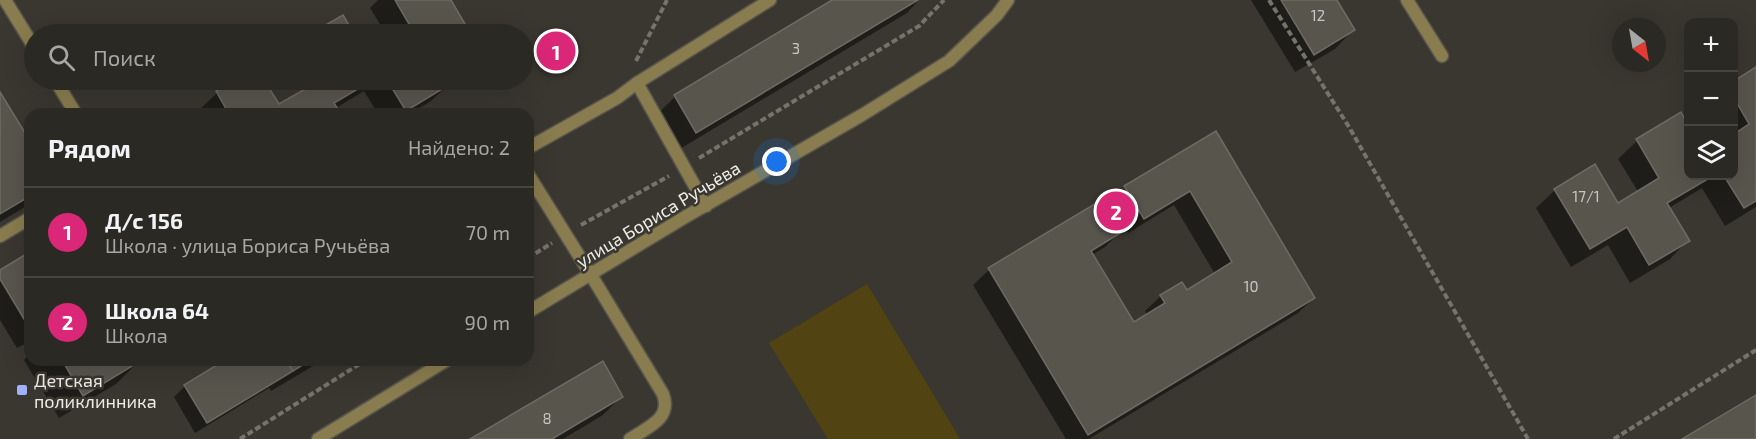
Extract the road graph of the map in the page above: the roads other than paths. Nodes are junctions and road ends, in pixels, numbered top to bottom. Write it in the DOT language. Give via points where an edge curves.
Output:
graph roads {
  1 [pos="5,0"];
  2 [pos="770,0"];
  3 [pos="1008,0"];
  4 [pos="1407,0"];
  5 [pos="24,31"];
  6 [pos="1442,56"];
  7 [pos="637,82"];
  8 [pos="61,90"];
  9 [pos="72,108"];
  10 [pos="534,145"];
  11 [pos="534,183"];
  12 [pos="706,206"];
  13 [pos="24,222"];
  14 [pos="0,236"];
  15 [pos="591,275"];
  16 [pos="534,308"];
  17 [pos="437,366"];
  18 [pos="318,439"];
  19 [pos="630,439"];
  1 -- 5 [label="street"];
  2 -- 7 [label="street"];
  3 -- 12 [label="street, улица Бориса Ручьёва" via="949,62"];
  4 -- 6 [label="street"];
  7 -- 10 [label="street" via="617,98"];
  7 -- 12 [label="street"];
  8 -- 9 [label="street"];
  11 -- 15 [label="street"];
  12 -- 15 [label="street, улица Бориса Ручьёва"];
  13 -- 14 [label="street"];
  15 -- 16 [label="street, улица Бориса Ручьёва"];
  15 -- 19 [label="street" via="665,401 662,417"];
  17 -- 18 [label="street"];
}
